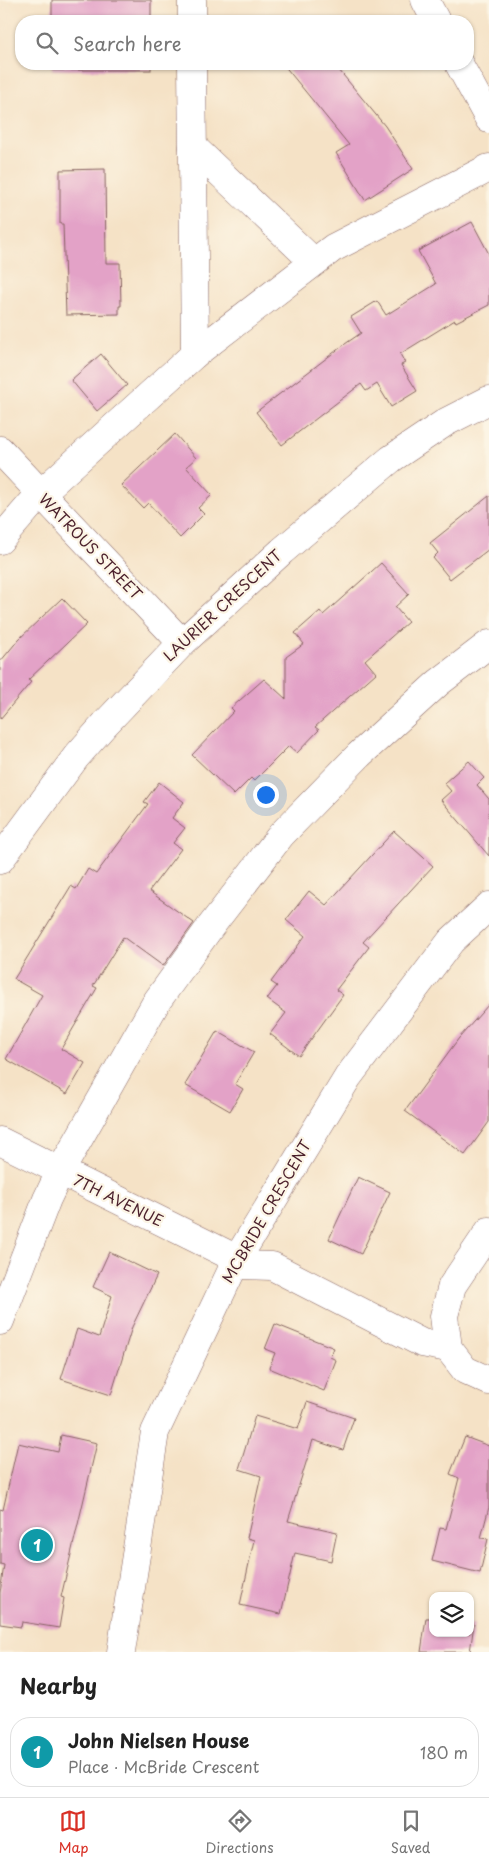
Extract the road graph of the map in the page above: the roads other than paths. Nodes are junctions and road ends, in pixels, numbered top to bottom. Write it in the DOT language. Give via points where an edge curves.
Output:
graph roads {
  1 [pos="192,0"];
  2 [pos="425,0"];
  3 [pos="192,15"];
  4 [pos="433,15"];
  5 [pos="192,70"];
  6 [pos="462,70"];
  7 [pos="489,119"];
  8 [pos="193,147"];
  9 [pos="489,168"];
  10 [pos="314,262"];
  11 [pos="195,354"];
  12 [pos="489,400"];
  13 [pos="0,450"];
  14 [pos="40,494"];
  15 [pos="0,540"];
  16 [pos="182,643"];
  17 [pos="489,644"];
  18 [pos="0,860"];
  19 [pos="489,906"];
  20 [pos="0,1141"];
  21 [pos="60,1172"];
  22 [pos="489,1232"];
  23 [pos="237,1260"];
  24 [pos="0,1321"];
  25 [pos="448,1348"];
  26 [pos="489,1381"];
  27 [pos="121,1652"];
  1 -- 3 [label="street"];
  2 -- 4 [label="street"];
  5 -- 8 [label="street"];
  6 -- 7 [label="street"];
  8 -- 10 [label="street"];
  8 -- 11 [label="street"];
  9 -- 10 [label="street" via="333,248"];
  10 -- 11 [label="street"];
  11 -- 14 [label="street"];
  12 -- 16 [label="street, LAURIER CRESCENT" via="446,422 391,459 282,551"];
  13 -- 14 [label="street, WATROUS STREET"];
  14 -- 15 [label="street"];
  14 -- 16 [label="street, WATROUS STREET"];
  16 -- 18 [label="street, LAURIER CRESCENT" via="76,757"];
  17 -- 21 [label="street" via="438,683 359,754 281,835 157,1001"];
  19 -- 23 [label="street, MCBRIDE CRESCENT" via="451,941 348,1077"];
  20 -- 21 [label="street, 7TH AVENUE"];
  21 -- 23 [label="street, 7TH AVENUE"];
  21 -- 24 [label="street"];
  22 -- 25 [label="street" via="452,1286 444,1316"];
  23 -- 25 [label="street, 7TH AVENUE" via="242,1265 272,1266 422,1343"];
  23 -- 27 [label="street, MCBRIDE CRESCENT" via="155,1432"];
  25 -- 26 [label="street" via="465,1370"];
}
